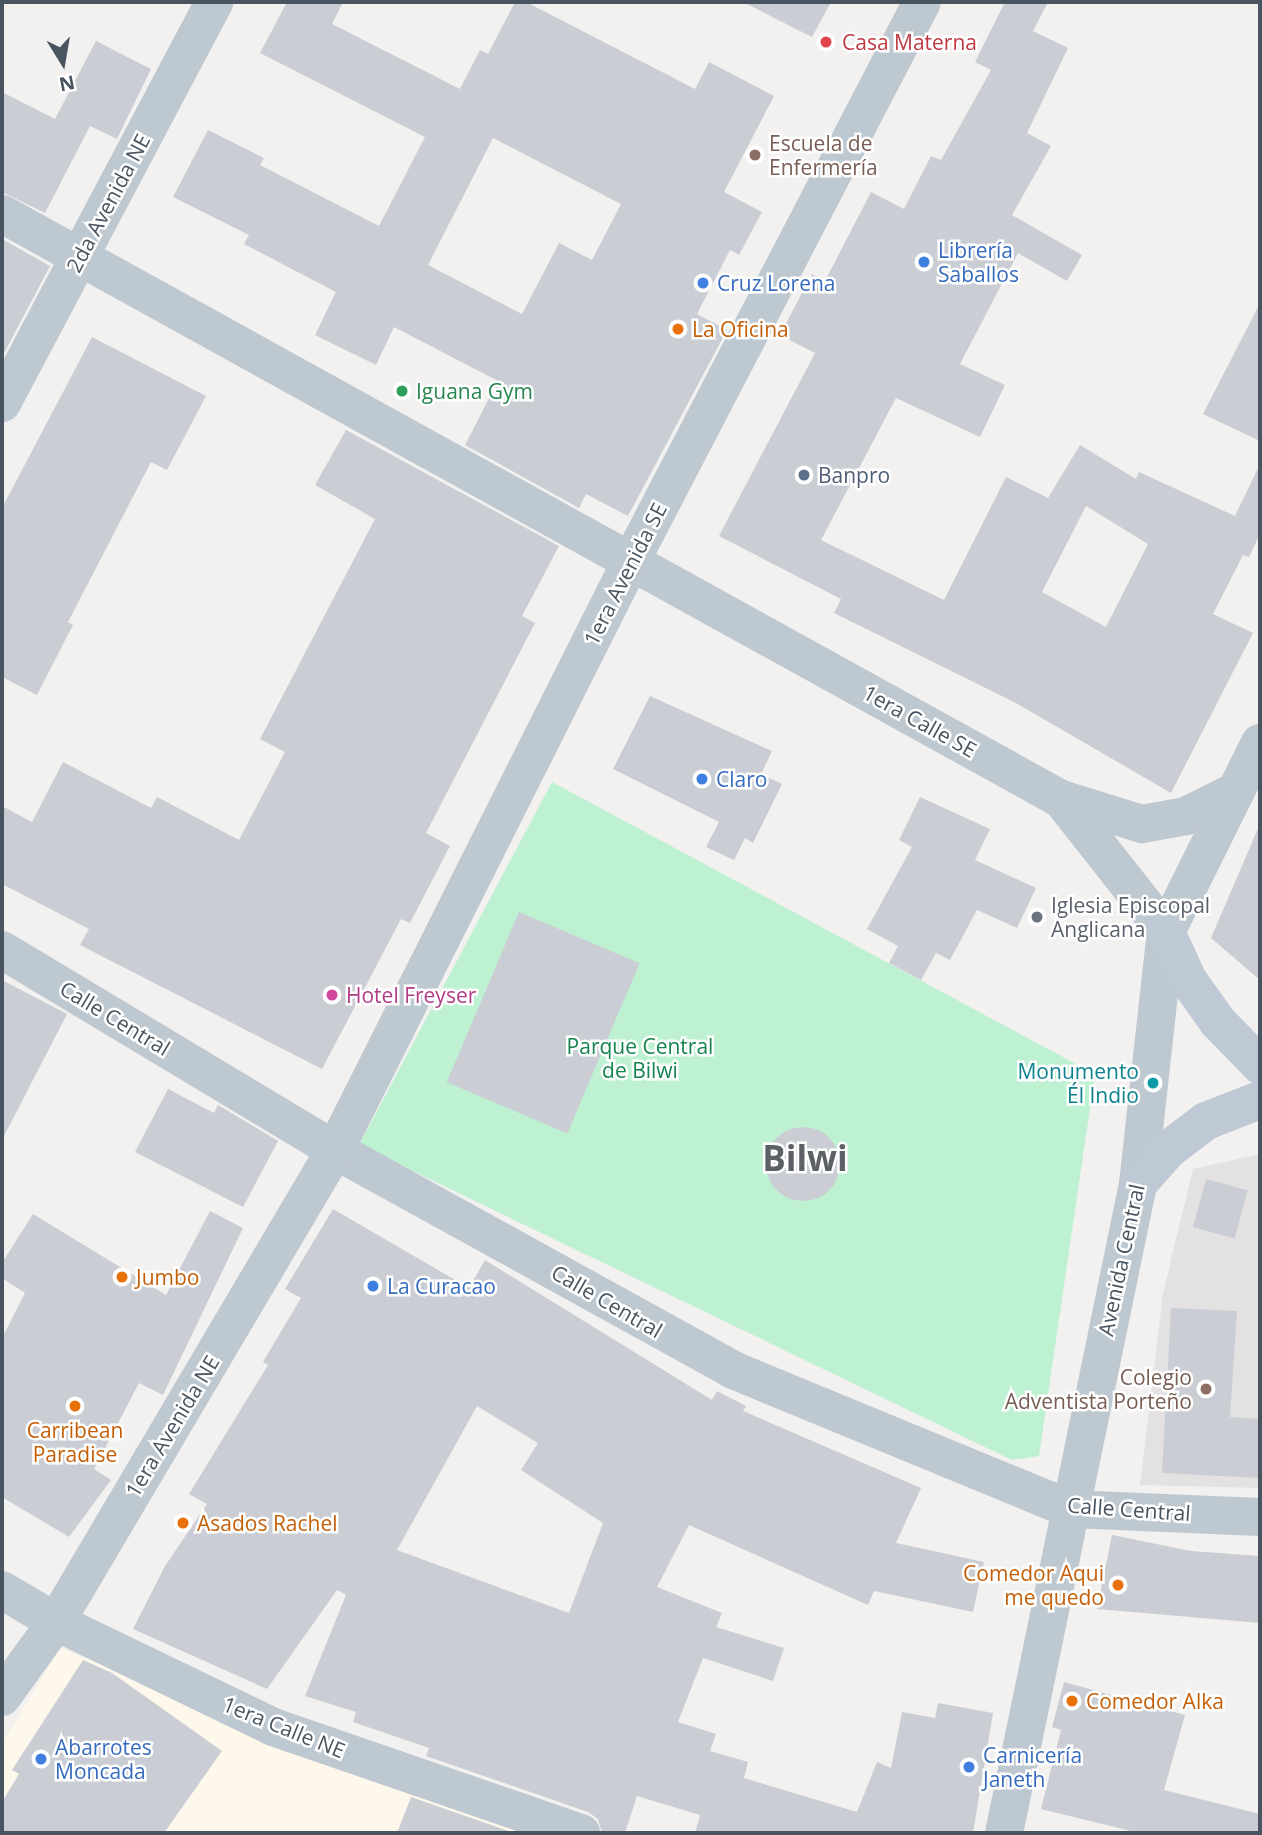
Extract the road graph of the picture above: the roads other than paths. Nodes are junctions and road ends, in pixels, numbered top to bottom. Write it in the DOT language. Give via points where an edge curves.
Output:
graph roads {
  1 [pos="214,2"];
  2 [pos="922,2"];
  3 [pos="2,214"];
  4 [pos="81,254"];
  5 [pos="2,403"];
  6 [pos="631,561"];
  7 [pos="1260,743"];
  8 [pos="1236,791"];
  9 [pos="1061,799"];
  10 [pos="1166,932"];
  11 [pos="2,950"];
  12 [pos="1260,1065"];
  13 [pos="1260,1100"];
  14 [pos="335,1150"];
  15 [pos="1138,1184"];
  16 [pos="1070,1509"];
  17 [pos="1260,1517"];
  18 [pos="2,1590"];
  19 [pos="56,1622"];
  20 [pos="2,1697"];
  21 [pos="581,1833"];
  22 [pos="1004,1833"];
  1 -- 4 [label="street, 2da Avenida NE"];
  2 -- 6 [label="street, 1era Avenida SE"];
  3 -- 4 [label="street, 1era Calle SE"];
  4 -- 5 [label="street, 2da Avenida NE"];
  4 -- 6 [label="street, 1era Calle SE"];
  6 -- 9 [label="street, 1era Calle SE"];
  6 -- 14 [label="street, 1era Avenida SE"];
  7 -- 8 [label="street, Avenida Central"];
  8 -- 9 [label="street" via="1186,816 1142,824"];
  8 -- 10 [label="street, Avenida Central"];
  9 -- 10 [label="street, 1era Calle SE"];
  10 -- 12 [label="main road" via="1188,980 1218,1023"];
  10 -- 15 [label="street, Avenida Central"];
  11 -- 14 [label="street, Calle Central"];
  13 -- 15 [label="main road" via="1206,1121 1168,1149"];
  14 -- 16 [label="street, Calle Central" via="690,1349"];
  14 -- 19 [label="street, 1era Avenida NE"];
  15 -- 16 [label="street, Avenida Central"];
  16 -- 17 [label="street, Calle Central"];
  16 -- 22 [label="street, Avenida Central"];
  18 -- 19 [label="street, 1era Calle NE"];
  19 -- 20 [label="street, 1era Avenida NE"];
  19 -- 21 [label="street, 1era Calle NE" via="274,1727"];
}
